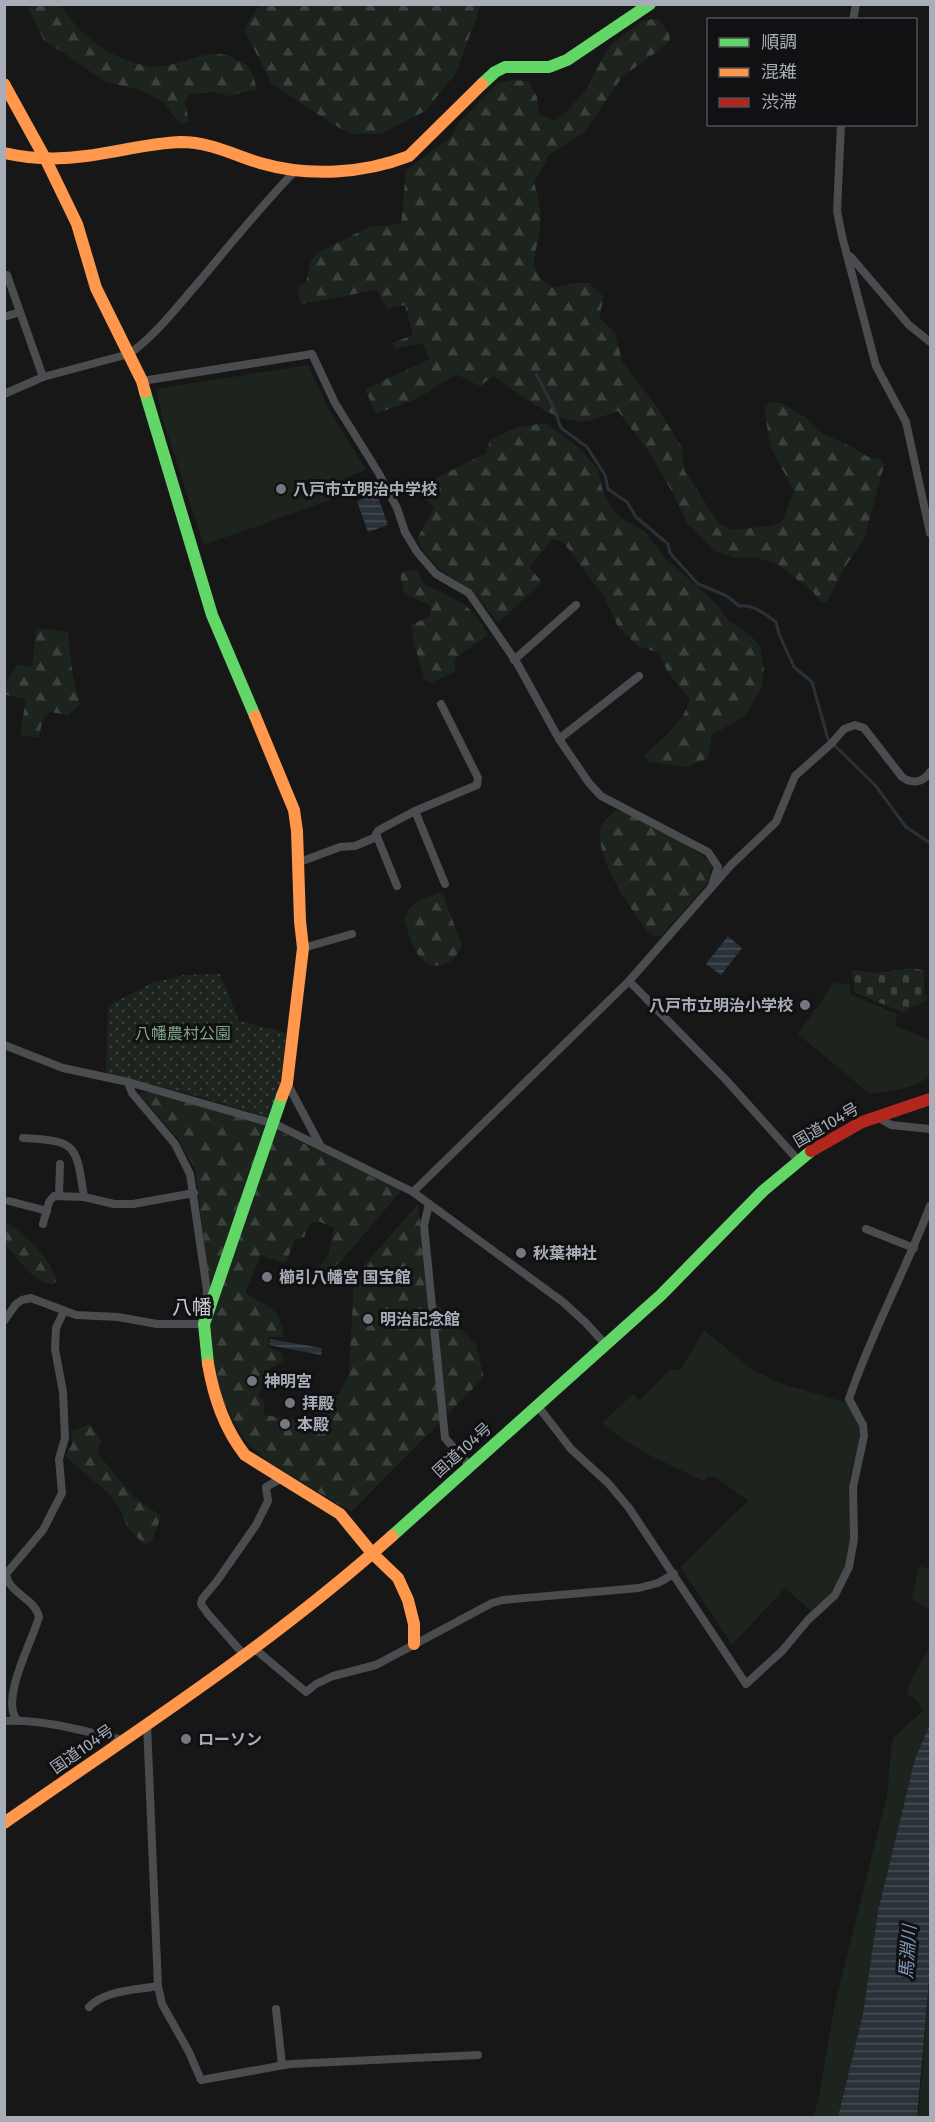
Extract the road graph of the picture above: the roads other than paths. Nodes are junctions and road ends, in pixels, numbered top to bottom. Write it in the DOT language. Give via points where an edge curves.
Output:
graph roads {
  1 [pos="650,4"];
  2 [pos="4,84"];
  3 [pos="841,126"];
  4 [pos="4,153"];
  5 [pos="46,160"];
  6 [pos="295,171"];
  7 [pos="848,255"];
  8 [pos="8,275"];
  9 [pos="20,312"];
  10 [pos="4,318"];
  11 [pos="930,342"];
  12 [pos="129,354"];
  13 [pos="43,377"];
  14 [pos="142,381"];
  15 [pos="4,394"];
  16 [pos="930,533"];
  17 [pos="576,605"];
  18 [pos="514,660"];
  19 [pos="639,676"];
  20 [pos="441,704"];
  21 [pos="559,739"];
  22 [pos="930,772"];
  23 [pos="415,811"];
  24 [pos="376,837"];
  25 [pos="297,863"];
  26 [pos="445,885"];
  27 [pos="397,886"];
  28 [pos="711,888"];
  29 [pos="352,934"];
  30 [pos="303,948"];
  31 [pos="629,981"];
  32 [pos="4,1046"];
  33 [pos="128,1082"];
  34 [pos="287,1083"];
  35 [pos="930,1099"];
  36 [pos="876,1115"];
  37 [pos="274,1124"];
  38 [pos="930,1129"];
  39 [pos="23,1138"];
  40 [pos="320,1146"];
  41 [pos="798,1160"];
  42 [pos="60,1164"];
  43 [pos="413,1192"];
  44 [pos="194,1193"];
  45 [pos="59,1196"];
  46 [pos="84,1197"];
  47 [pos="9,1201"];
  48 [pos="429,1204"];
  49 [pos="930,1206"];
  50 [pos="46,1211"];
  51 [pos="43,1224"];
  52 [pos="866,1229"];
  53 [pos="914,1248"];
  54 [pos="64,1311"];
  55 [pos="4,1321"];
  56 [pos="204,1324"];
  57 [pos="606,1346"];
  58 [pos="537,1405"];
  59 [pos="469,1465"];
  60 [pos="282,1478"];
  61 [pos="372,1553"];
  62 [pos="674,1574"];
  63 [pos="414,1644"];
  64 [pos="250,1652"];
  65 [pos="17,1720"];
  66 [pos="4,1721"];
  67 [pos="147,1724"];
  68 [pos="122,1741"];
  69 [pos="4,1822"];
  70 [pos="158,1986"];
  71 [pos="89,2007"];
  72 [pos="276,2009"];
  73 [pos="478,2055"];
  74 [pos="282,2065"];
  1 -- 6 [label="main road" via="567,60 549,67 505,67 495,72 409,156 393,163"];
  2 -- 5 [label="main road"];
  3 -- 7 [label="street" via="837,211"];
  4 -- 5 [label="main road"];
  5 -- 6 [label="main road" via="170,142 196,143"];
  5 -- 12 [label="main road" via="77,224 96,288"];
  6 -- 12 [label="street" via="179,304"];
  7 -- 11 [label="street" via="909,325"];
  7 -- 16 [label="street" via="876,366 906,422"];
  8 -- 9 [label="street"];
  9 -- 10 [label="street"];
  9 -- 13 [label="street"];
  12 -- 13 [label="street"];
  12 -- 14 [label="main road"];
  13 -- 15 [label="street"];
  14 -- 18 [label="street" via="312,354 335,403 378,472 417,552 436,574 468,593"];
  14 -- 25 [label="main road" via="212,615 294,810"];
  17 -- 18 [label="street"];
  18 -- 21 [label="street"];
  19 -- 21 [label="street"];
  20 -- 23 [label="street" via="478,778 477,785"];
  21 -- 28 [label="street" via="601,796 708,852 718,867"];
  22 -- 28 [label="street" via="909,782 864,728 855,725 843,729 795,776 776,822"];
  23 -- 24 [label="street" via="379,830"];
  23 -- 26 [label="street"];
  24 -- 25 [label="street"];
  24 -- 27 [label="street"];
  25 -- 30 [label="main road"];
  28 -- 31 [label="street"];
  29 -- 30 [label="street"];
  30 -- 34 [label="main road"];
  31 -- 41 [label="street"];
  31 -- 43 [label="street"];
  32 -- 33 [label="street" via="63,1068"];
  33 -- 37 [label="street"];
  33 -- 44 [label="street" via="175,1144 190,1174"];
  34 -- 37 [label="main road"];
  34 -- 40 [label="street"];
  35 -- 36 [label="main road, 国道104号"];
  36 -- 38 [label="street" via="891,1125"];
  36 -- 41 [label="main road, 国道104号"];
  37 -- 40 [label="street"];
  37 -- 56 [label="main road"];
  39 -- 46 [label="street" via="54,1140 70,1147 78,1160"];
  40 -- 43 [label="street"];
  41 -- 57 [label="main road, 国道104号"];
  42 -- 45 [label="street"];
  43 -- 48 [label="street"];
  44 -- 46 [label="street" via="133,1204"];
  44 -- 56 [label="street" via="207,1291"];
  45 -- 46 [label="street"];
  45 -- 50 [label="street" via="51,1198"];
  47 -- 50 [label="street"];
  48 -- 57 [label="street" via="563,1302"];
  48 -- 59 [label="street" via="424,1225 445,1438"];
  49 -- 53 [label="street"];
  50 -- 51 [label="street"];
  52 -- 53 [label="street"];
  53 -- 62 [label="street" via="870,1342 849,1399 863,1425 864,1436 853,1487 853,1550 835,1595 746,1684"];
  54 -- 55 [label="street" via="31,1298 16,1304"];
  54 -- 56 [label="street" via="158,1324"];
  54 -- 65 [label="street" via="56,1328 55,1349 63,1392 65,1438 59,1459 62,1493 43,1530 6,1574 11,1586 34,1606 39,1617 10,1692 12,1715"];
  56 -- 60 [label="main road" via="213,1387 238,1448"];
  57 -- 58 [label="main road, 国道104号"];
  58 -- 59 [label="main road, 国道104号"];
  58 -- 62 [label="street" via="571,1449 629,1508"];
  59 -- 61 [label="main road, 国道104号"];
  60 -- 61 [label="main road" via="340,1514"];
  60 -- 64 [label="street" via="266,1486 267,1501 256,1525 201,1604"];
  61 -- 63 [label="main road" via="398,1578 414,1624"];
  61 -- 64 [label="main road, 国道104号"];
  62 -- 63 [label="street" via="639,1588 503,1600"];
  63 -- 64 [label="street" via="376,1665 333,1676 306,1692"];
  64 -- 67 [label="main road, 国道104号"];
  65 -- 66 [label="street"];
  65 -- 68 [label="street"];
  67 -- 68 [label="main road, 国道104号"];
  67 -- 70 [label="street"];
  68 -- 69 [label="main road, 国道104号"];
  70 -- 71 [label="street" via="104,1996"];
  70 -- 74 [label="street" via="162,2004 201,2080"];
  72 -- 74 [label="street"];
  73 -- 74 [label="street"];
}
